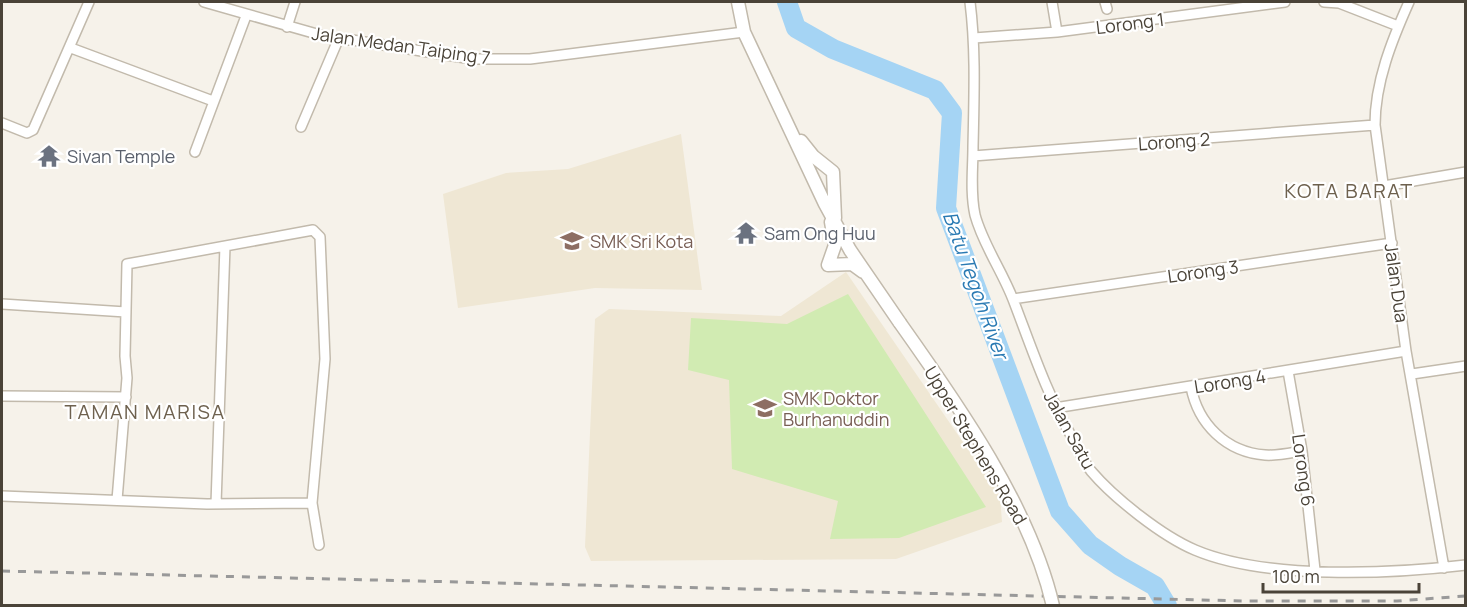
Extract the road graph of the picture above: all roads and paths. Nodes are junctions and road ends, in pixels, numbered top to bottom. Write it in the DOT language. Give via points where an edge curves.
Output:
graph roads {
  1 [pos="89,2"];
  2 [pos="204,2"];
  3 [pos="295,2"];
  4 [pos="738,2"];
  5 [pos="970,2"];
  6 [pos="1052,2"];
  7 [pos="1285,2"];
  8 [pos="1324,2"];
  9 [pos="1409,2"];
  10 [pos="246,16"];
  11 [pos="1398,26"];
  12 [pos="287,27"];
  13 [pos="744,32"];
  14 [pos="1057,32"];
  15 [pos="974,38"];
  16 [pos="338,40"];
  17 [pos="71,48"];
  18 [pos="213,101"];
  19 [pos="2,123"];
  20 [pos="1375,125"];
  21 [pos="301,127"];
  22 [pos="791,128"];
  23 [pos="195,152"];
  24 [pos="973,156"];
  25 [pos="1466,172"];
  26 [pos="1384,186"];
  27 [pos="825,204"];
  28 [pos="835,220"];
  29 [pos="1392,243"];
  30 [pos="225,246"];
  31 [pos="869,277"];
  32 [pos="1013,299"];
  33 [pos="2,304"];
  34 [pos="126,312"];
  35 [pos="1406,351"];
  36 [pos="1466,366"];
  37 [pos="1288,371"];
  38 [pos="1412,374"];
  39 [pos="1191,387"];
  40 [pos="2,396"];
  41 [pos="126,397"];
  42 [pos="1054,408"];
  43 [pos="1302,452"];
  44 [pos="2,496"];
  45 [pos="117,500"];
  46 [pos="312,503"];
  47 [pos="216,504"];
  48 [pos="319,545"];
  49 [pos="1466,565"];
  50 [pos="1444,568"];
  51 [pos="1315,570"];
  52 [pos="1053,606"];
  1 -- 17 [label="street"];
  2 -- 10 [label="street, Jalan Medan Taiping 7"];
  3 -- 12 [label="street"];
  4 -- 13 [label="street"];
  5 -- 15 [label="street, Jalan Satu"];
  6 -- 14 [label="street"];
  7 -- 14 [label="street, Lorong 1"];
  8 -- 11 [label="street" via="1339,3"];
  9 -- 11 [label="street, Jalan Dua"];
  10 -- 12 [label="street, Jalan Medan Taiping 7"];
  10 -- 18 [label="street"];
  11 -- 20 [label="street, Jalan Dua" via="1375,97"];
  12 -- 16 [label="street, Jalan Medan Taiping 7"];
  13 -- 16 [label="street, Jalan Medan Taiping 7" via="530,59 472,59"];
  13 -- 22 [label="street"];
  14 -- 15 [label="street, Lorong 1"];
  15 -- 24 [label="street, Jalan Satu"];
  16 -- 21 [label="street"];
  17 -- 18 [label="street"];
  17 -- 19 [label="street" via="33,130 27,133"];
  18 -- 23 [label="street"];
  20 -- 24 [label="street, Lorong 2"];
  20 -- 26 [label="street, Jalan Dua"];
  22 -- 27 [label="street"];
  22 -- 28 [label="street" via="813,156 833,172"];
  24 -- 32 [label="street, Jalan Satu" via="975,215"];
  25 -- 26 [label="street"];
  26 -- 29 [label="street, Jalan Dua"];
  27 -- 28 [label="street, Upper Stephens Road"];
  27 -- 31 [label="street" via="835,245 828,265 852,264"];
  28 -- 31 [label="street, Upper Stephens Road"];
  29 -- 32 [label="street, Lorong 3"];
  29 -- 35 [label="street, Jalan Dua"];
  30 -- 34 [label="street" via="127,264"];
  30 -- 46 [label="street" via="313,230 320,237 325,359"];
  30 -- 47 [label="street"];
  31 -- 52 [label="street, Upper Stephens Road, bridge" via="990,460 1019,511 1046,576"];
  32 -- 42 [label="street, Jalan Satu"];
  33 -- 34 [label="street"];
  34 -- 41 [label="street"];
  35 -- 37 [label="street, Lorong 4"];
  35 -- 38 [label="street, Jalan Dua"];
  36 -- 38 [label="street"];
  37 -- 39 [label="street, Lorong 4"];
  37 -- 43 [label="street, Lorong 6"];
  38 -- 50 [label="street, Jalan Dua"];
  39 -- 42 [label="street, Lorong 4"];
  39 -- 43 [label="street" via="1203,423 1230,444 1268,456"];
  40 -- 41 [label="street"];
  41 -- 45 [label="street"];
  42 -- 51 [label="street, Jalan Satu" via="1090,470 1169,536 1218,558"];
  43 -- 51 [label="street, Lorong 6"];
  44 -- 45 [label="street"];
  45 -- 47 [label="street"];
  46 -- 47 [label="street"];
  46 -- 48 [label="street"];
  49 -- 50 [label="street, Jalan Satu"];
  50 -- 51 [label="street, Jalan Satu"];
}
